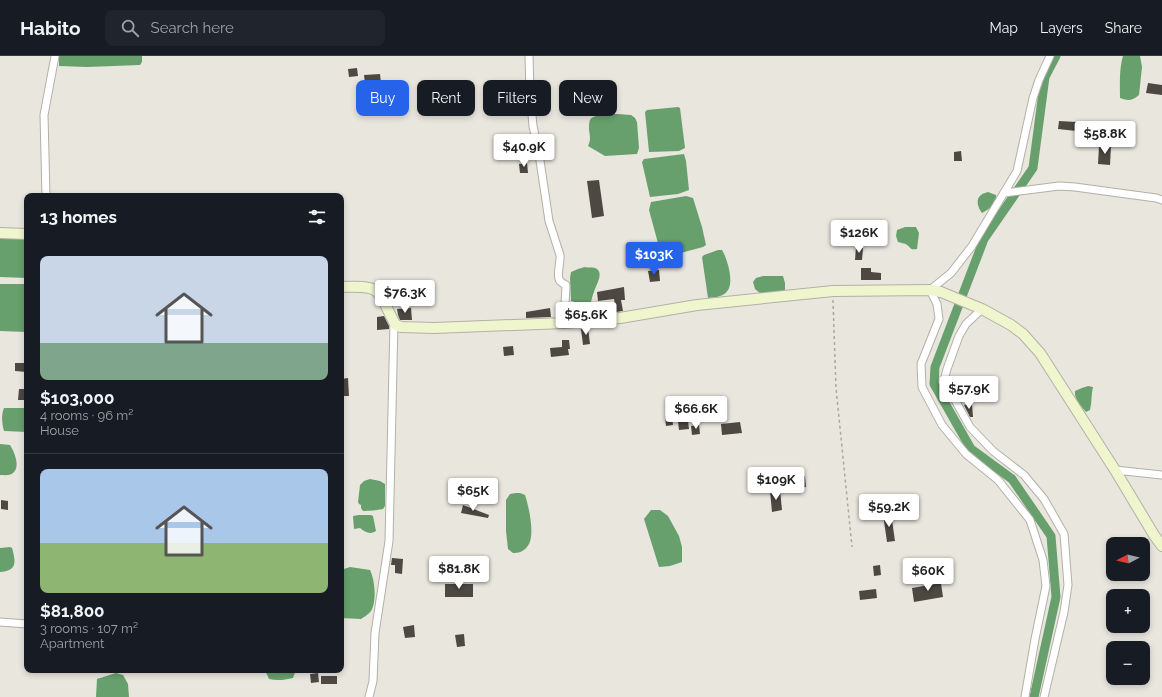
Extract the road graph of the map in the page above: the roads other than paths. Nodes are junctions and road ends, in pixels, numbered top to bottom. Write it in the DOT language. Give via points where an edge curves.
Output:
graph roads {
  1 [pos="55,56"];
  2 [pos="529,56"];
  3 [pos="1050,56"];
  4 [pos="46,193"];
  5 [pos="1004,193"];
  6 [pos="1162,200"];
  7 [pos="0,233"];
  8 [pos="24,234"];
  9 [pos="344,287"];
  10 [pos="930,290"];
  11 [pos="981,308"];
  12 [pos="394,322"];
  13 [pos="564,323"];
  14 [pos="1115,470"];
  15 [pos="1162,475"];
  16 [pos="1162,546"];
  17 [pos="0,622"];
  18 [pos="24,624"];
  19 [pos="369,697"];
  20 [pos="1024,697"];
  21 [pos="1044,697"];
  1 -- 4 [label="street" via="44,115"];
  2 -- 13 [label="street" via="533,126 549,221 560,255 559,279 566,285"];
  3 -- 5 [label="street" via="1033,98 1017,171"];
  5 -- 6 [label="street" via="1059,186"];
  5 -- 10 [label="street" via="972,246 951,273"];
  7 -- 8 [label="main road"];
  9 -- 12 [label="main road" via="375,290"];
  10 -- 11 [label="main road"];
  10 -- 13 [label="main road" via="833,291 697,305 620,318"];
  10 -- 20 [label="street" via="937,304 939,319 921,364 922,387 942,425 966,454 998,480 1030,520 1043,560 1046,586"];
  11 -- 14 [label="main road" via="1023,334 1040,353"];
  11 -- 21 [label="street" via="959,336 947,369 946,384 970,427 993,451 1024,475 1044,499 1064,534 1068,585"];
  12 -- 13 [label="main road" via="401,327 434,328"];
  12 -- 19 [label="street" via="389,541 375,633 373,681"];
  14 -- 15 [label="street"];
  14 -- 16 [label="main road"];
  17 -- 18 [label="street"];
}
